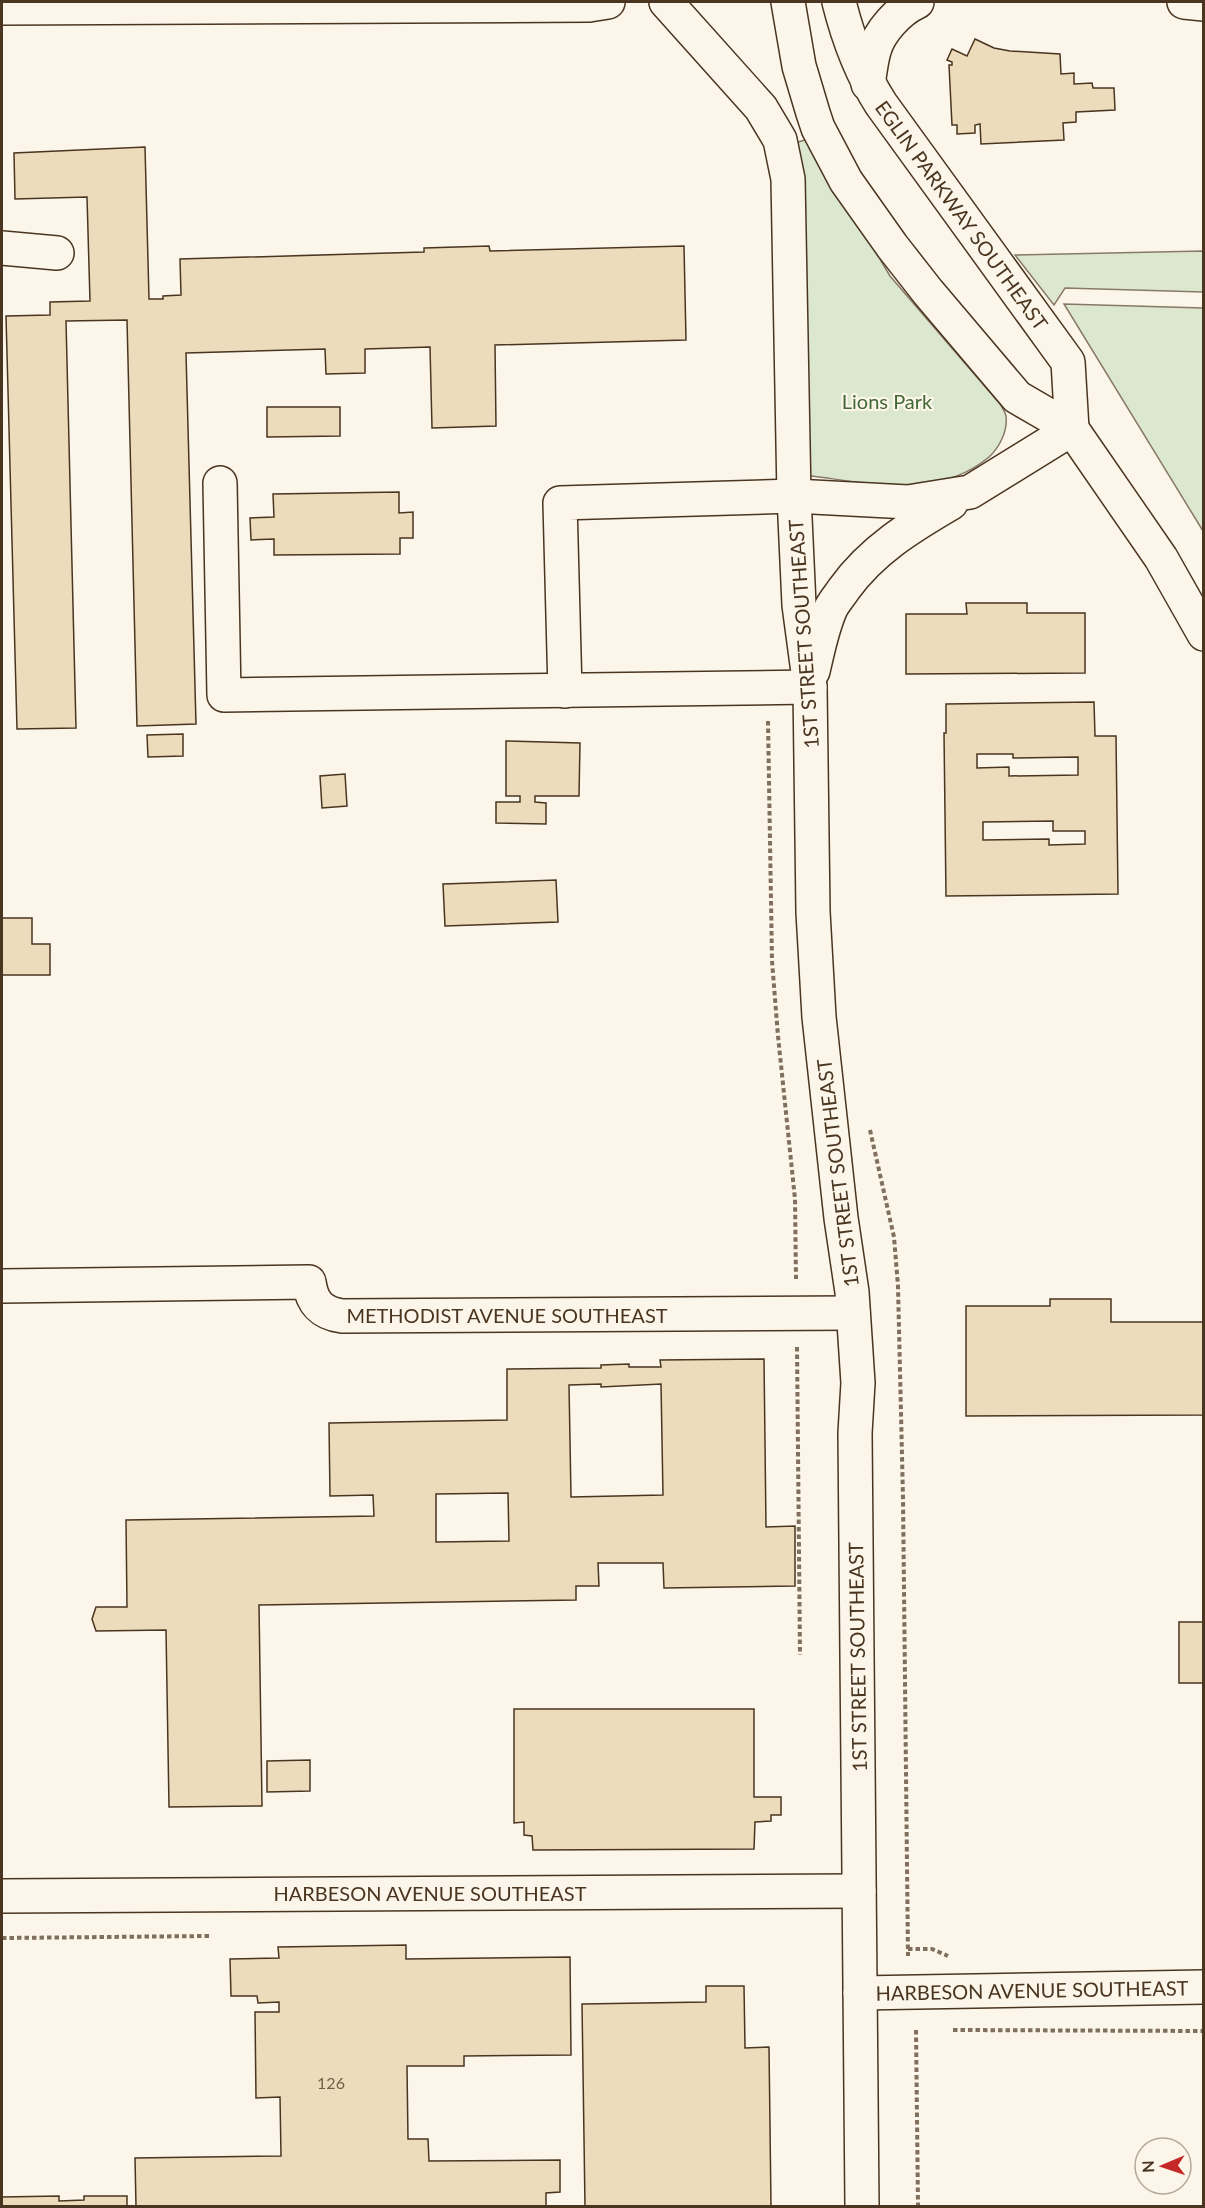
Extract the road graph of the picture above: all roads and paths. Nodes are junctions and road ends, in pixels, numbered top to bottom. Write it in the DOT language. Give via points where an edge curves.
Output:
graph roads {
  1 [pos="608,2"];
  2 [pos="666,2"];
  3 [pos="788,2"];
  4 [pos="839,2"];
  5 [pos="916,2"];
  6 [pos="1184,2"];
  7 [pos="1203,4"];
  8 [pos="20,6"];
  9 [pos="868,84"];
  10 [pos="2,248"];
  11 [pos="57,253"];
  12 [pos="1072,429"];
  13 [pos="220,483"];
  14 [pos="970,492"];
  15 [pos="794,496"];
  16 [pos="1203,634"];
  17 [pos="810,687"];
  18 [pos="565,691"];
  19 [pos="869,1129"];
  20 [pos="2,1286"];
  21 [pos="853,1312"];
  22 [pos="859,1891"];
  23 [pos="2,1896"];
  24 [pos="209,1936"];
  25 [pos="2,1938"];
  26 [pos="1203,1987"];
  27 [pos="908,1992"];
  28 [pos="860,1993"];
  29 [pos="916,2030"];
  30 [pos="928,2030"];
  31 [pos="952,2030"];
  32 [pos="1203,2031"];
  33 [pos="862,2206"];
  34 [pos="918,2206"];
  1 -- 8 [label="main road"];
  2 -- 15 [label="main road, 1ST STREET SOUTHEAST" via="761,108 780,140 788,179"];
  3 -- 12 [label="main road" via="797,56 818,129 846,181 928,292 1017,397"];
  4 -- 9 [label="main road, EGLIN PARKWAY SOUTHEAST"];
  5 -- 9 [label="main road" via="888,26 874,49"];
  6 -- 7 [label="main road"];
  9 -- 12 [label="main road, EGLIN PARKWAY SOUTHEAST" via="1068,362"];
  10 -- 11 [label="main road"];
  12 -- 14 [label="main road"];
  12 -- 16 [label="main road" via="1161,558"];
  13 -- 18 [label="main road" via="224,695"];
  14 -- 15 [label="main road" via="908,502"];
  14 -- 17 [label="main road" via="913,525 859,568 832,607"];
  15 -- 17 [label="main road, 1ST STREET SOUTHEAST" via="799,605"];
  15 -- 18 [label="main road" via="560,503"];
  17 -- 18 [label="main road"];
  17 -- 21 [label="main road, 1ST STREET SOUTHEAST" via="813,912 819,1017"];
  19 -- 27 [label="path" via="894,1237 898,1286"];
  20 -- 21 [label="main road, METHODIST AVENUE SOUTHEAST" via="309,1282 318,1307 342,1316"];
  21 -- 22 [label="main road, 1ST STREET SOUTHEAST" via="858,1383 855,1444"];
  22 -- 23 [label="main road, HARBESON AVENUE SOUTHEAST"];
  22 -- 28 [label="main road, 1ST STREET SOUTHEAST"];
  24 -- 25 [label="path"];
  26 -- 27 [label="main road, HARBESON AVENUE SOUTHEAST"];
  27 -- 28 [label="main road, HARBESON AVENUE SOUTHEAST"];
  27 -- 29 [label="path" via="909,2021"];
  28 -- 33 [label="main road, 1ST STREET SOUTHEAST"];
  29 -- 30 [label="path"];
  29 -- 34 [label="path"];
  31 -- 32 [label="path"];
}
